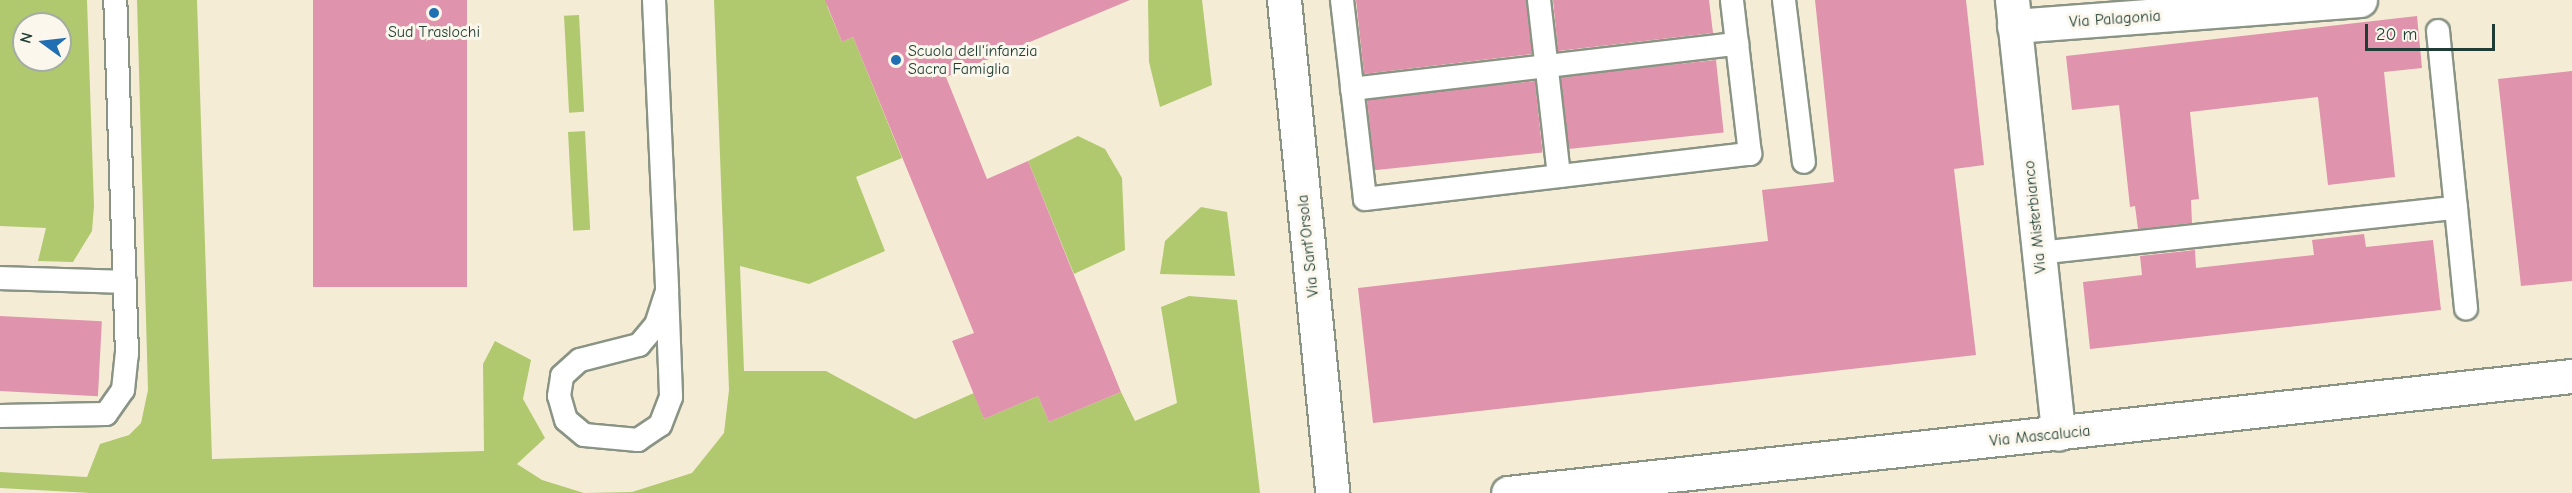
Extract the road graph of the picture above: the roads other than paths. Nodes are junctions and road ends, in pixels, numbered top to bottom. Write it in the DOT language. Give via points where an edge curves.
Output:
graph roads {
  1 [pos="115,0"];
  2 [pos="654,0"];
  3 [pos="1284,0"];
  4 [pos="1342,0"];
  5 [pos="1539,0"];
  6 [pos="1732,0"];
  7 [pos="1784,0"];
  8 [pos="2360,0"];
  9 [pos="2013,13"];
  10 [pos="2438,31"];
  11 [pos="1737,44"];
  12 [pos="1547,67"];
  13 [pos="1352,89"];
  14 [pos="1804,162"];
  15 [pos="1559,176"];
  16 [pos="2456,208"];
  17 [pos="2039,253"];
  18 [pos="0,278"];
  19 [pos="125,282"];
  20 [pos="667,291"];
  21 [pos="2466,309"];
  22 [pos="2572,376"];
  23 [pos="0,416"];
  24 [pos="2058,434"];
  25 [pos="1721,481"];
  26 [pos="1332,493"];
  27 [pos="1508,493"];
  1 -- 19 [label="lane"];
  2 -- 20 [label="lane"];
  3 -- 26 [label="street, Via Sant'Orsola"];
  4 -- 13 [label="lane"];
  5 -- 12 [label="lane"];
  6 -- 11 [label="lane"];
  7 -- 14 [label="lane"];
  8 -- 9 [label="street, Via Palagonia"];
  9 -- 17 [label="street, Via Misterbianco"];
  10 -- 16 [label="lane"];
  11 -- 12 [label="lane"];
  11 -- 15 [label="lane" via="1750,154"];
  12 -- 13 [label="lane"];
  12 -- 15 [label="lane"];
  13 -- 15 [label="lane" via="1365,199"];
  16 -- 17 [label="lane"];
  16 -- 21 [label="lane"];
  17 -- 24 [label="street, Via Misterbianco"];
  18 -- 19 [label="lane"];
  19 -- 23 [label="lane" via="123,390 106,414"];
  20 -- 20 [label="lane" via="656,325 639,345 580,360 562,376 559,396 566,420 584,435 638,440 660,425 671,397"];
  22 -- 24 [label="street, Via Mascalucia"];
  24 -- 25 [label="street, Via Mascalucia"];
  25 -- 27 [label="street, Via Mascalucia"];
}
